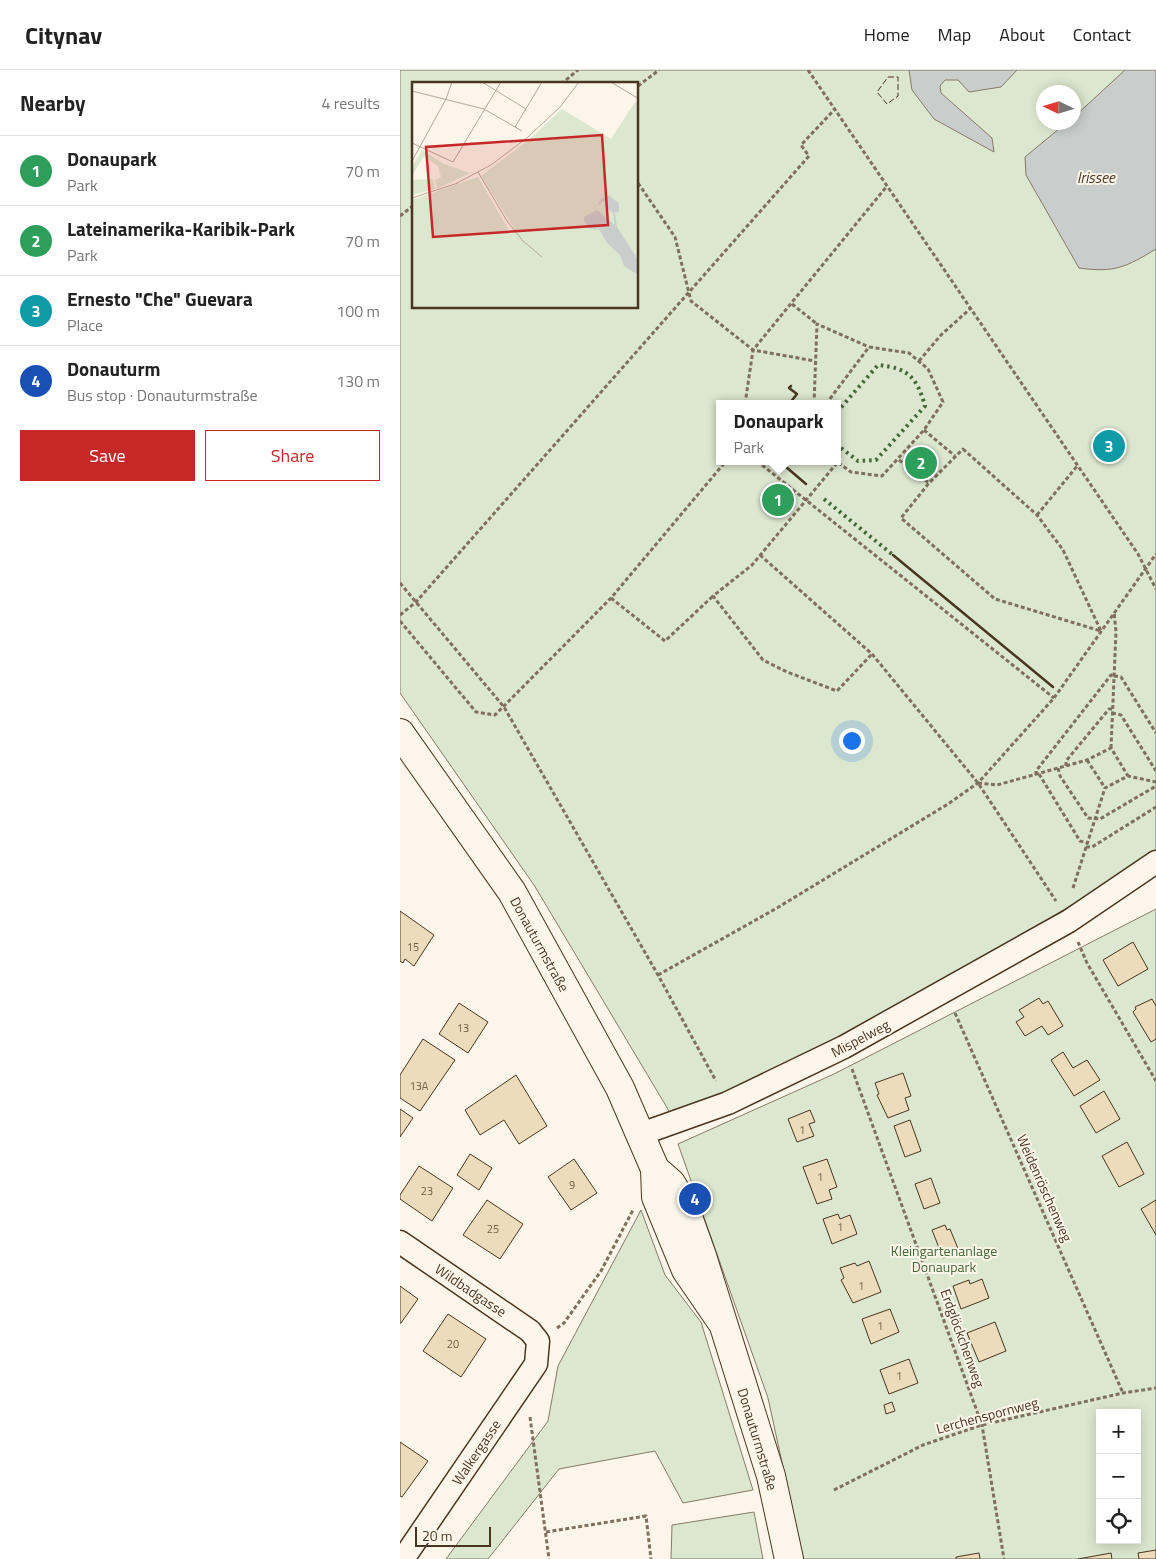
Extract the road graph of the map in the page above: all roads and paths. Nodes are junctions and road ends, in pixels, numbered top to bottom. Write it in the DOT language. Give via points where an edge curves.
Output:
graph roads {
  1 [pos="578,70"];
  2 [pos="659,70"];
  3 [pos="808,70"];
  4 [pos="564,82"];
  5 [pos="639,85"];
  6 [pos="835,109"];
  7 [pos="639,184"];
  8 [pos="887,186"];
  9 [pos="412,207"];
  10 [pos="400,216"];
  11 [pos="689,292"];
  12 [pos="792,304"];
  13 [pos="971,308"];
  14 [pos="816,324"];
  15 [pos="869,347"];
  16 [pos="753,350"];
  17 [pos="815,361"];
  18 [pos="919,361"];
  19 [pos="746,400"];
  20 [pos="814,400"];
  21 [pos="829,400"];
  22 [pos="924,430"];
  23 [pos="955,456"];
  24 [pos="899,460"];
  25 [pos="723,465"];
  26 [pos="762,465"];
  27 [pos="835,465"];
  28 [pos="841,465"];
  29 [pos="1078,465"];
  30 [pos="928,483"];
  31 [pos="807,502"];
  32 [pos="1037,515"];
  33 [pos="1156,554"];
  34 [pos="760,555"];
  35 [pos="1146,567"];
  36 [pos="400,583"];
  37 [pos="1156,589"];
  38 [pos="713,596"];
  39 [pos="611,598"];
  40 [pos="416,602"];
  41 [pos="1114,612"];
  42 [pos="400,615"];
  43 [pos="400,621"];
  44 [pos="1101,631"];
  45 [pos="872,654"];
  46 [pos="1114,676"];
  47 [pos="1054,698"];
  48 [pos="504,707"];
  49 [pos="1112,711"];
  50 [pos="400,733"];
  51 [pos="1156,733"];
  52 [pos="1110,748"];
  53 [pos="1087,760"];
  54 [pos="1066,766"];
  55 [pos="1058,768"];
  56 [pos="1156,771"];
  57 [pos="1037,774"];
  58 [pos="1128,776"];
  59 [pos="1156,782"];
  60 [pos="978,783"];
  61 [pos="1156,786"];
  62 [pos="1105,788"];
  63 [pos="1156,807"];
  64 [pos="1095,819"];
  65 [pos="1088,843"];
  66 [pos="1086,847"];
  67 [pos="1156,862"];
  68 [pos="1069,921"];
  69 [pos="658,975"];
  70 [pos="945,992"];
  71 [pos="844,1047"];
  72 [pos="1156,1081"];
  73 [pos="728,1103"];
  74 [pos="641,1134"];
  75 [pos="637,1204"];
  76 [pos="400,1242"];
  77 [pos="538,1341"];
  78 [pos="525,1379"];
  79 [pos="1156,1388"];
  80 [pos="1123,1393"];
  81 [pos="982,1425"];
  82 [pos="834,1490"];
  83 [pos="546,1532"];
  84 [pos="403,1559"];
  85 [pos="549,1559"];
  86 [pos="651,1559"];
  87 [pos="789,1559"];
  88 [pos="1004,1559"];
  1 -- 4 [label="path"];
  2 -- 5 [label="path"];
  3 -- 6 [label="path"];
  6 -- 8 [label="path"];
  6 -- 11 [label="path" via="800,145 809,156"];
  7 -- 11 [label="path" via="675,237"];
  8 -- 12 [label="path"];
  8 -- 13 [label="path"];
  9 -- 10 [label="path"];
  11 -- 16 [label="path" via="691,301"];
  11 -- 40 [label="path"];
  12 -- 14 [label="path"];
  12 -- 16 [label="path"];
  13 -- 18 [label="path" via="941,335"];
  13 -- 29 [label="path"];
  14 -- 15 [label="path"];
  14 -- 17 [label="path"];
  15 -- 18 [label="path" via="910,353"];
  15 -- 21 [label="path"];
  16 -- 17 [label="path"];
  16 -- 19 [label="path"];
  17 -- 20 [label="path"];
  18 -- 22 [label="path" via="928,369 943,402"];
  22 -- 23 [label="path"];
  22 -- 24 [label="path"];
  23 -- 30 [label="path"];
  23 -- 32 [label="path" via="963,449"];
  24 -- 28 [label="path" via="882,476 851,472"];
  24 -- 30 [label="path"];
  25 -- 39 [label="path"];
  26 -- 31 [label="path"];
  27 -- 31 [label="path"];
  29 -- 32 [label="path"];
  29 -- 35 [label="path"];
  30 -- 44 [label="path" via="901,518 994,599"];
  31 -- 34 [label="path"];
  31 -- 47 [label="path"];
  32 -- 44 [label="path" via="1063,550"];
  33 -- 35 [label="path"];
  34 -- 38 [label="path"];
  34 -- 45 [label="path"];
  35 -- 37 [label="path"];
  35 -- 41 [label="path"];
  36 -- 40 [label="path"];
  38 -- 39 [label="path" via="664,641"];
  38 -- 45 [label="path" via="763,660 837,691"];
  39 -- 48 [label="path"];
  40 -- 42 [label="path"];
  40 -- 48 [label="path"];
  41 -- 44 [label="path"];
  41 -- 46 [label="path"];
  43 -- 48 [label="path" via="476,712 495,715"];
  44 -- 47 [label="path"];
  45 -- 60 [label="path"];
  46 -- 49 [label="path"];
  46 -- 51 [label="path" via="1122,677"];
  46 -- 57 [label="path" via="1110,675 1036,771"];
  47 -- 60 [label="path"];
  48 -- 69 [label="path"];
  49 -- 52 [label="path"];
  49 -- 54 [label="path" via="1109,709 1066,761"];
  49 -- 56 [label="path" via="1121,715"];
  50 -- 74 [label="main road, Donauturmstraße" via="512,892 620,1088"];
  52 -- 53 [label="path"];
  52 -- 58 [label="path"];
  53 -- 54 [label="path"];
  53 -- 62 [label="path"];
  54 -- 55 [label="path"];
  55 -- 57 [label="path"];
  55 -- 64 [label="path" via="1088,818"];
  57 -- 60 [label="path" via="997,785"];
  57 -- 65 [label="path" via="1080,841"];
  58 -- 59 [label="path"];
  58 -- 62 [label="path"];
  60 -- 68 [label="path"];
  60 -- 69 [label="path" via="777,908"];
  61 -- 64 [label="path"];
  62 -- 64 [label="path"];
  63 -- 66 [label="path" via="1092,847"];
  64 -- 65 [label="path"];
  65 -- 66 [label="path"];
  66 -- 68 [label="path" via="1072,892"];
  67 -- 68 [label="street, Mispelweg"];
  68 -- 70 [label="street, Mispelweg"];
  68 -- 72 [label="path" via="1086,963"];
  69 -- 73 [label="path"];
  70 -- 71 [label="street, Mispelweg"];
  70 -- 80 [label="path, Weidenröschenweg"];
  71 -- 73 [label="street, Mispelweg"];
  71 -- 81 [label="path, Erdglöckchenweg"];
  73 -- 74 [label="street, Mispelweg"];
  74 -- 87 [label="main road, Donauturmstraße" via="655,1169 671,1183 683,1203 771,1476"];
  75 -- 77 [label="path" via="601,1271 564,1323"];
  76 -- 77 [label="street, Wildbadgasse" via="530,1331"];
  77 -- 78 [label="street, Walkergasse" via="536,1364"];
  78 -- 83 [label="path"];
  78 -- 84 [label="street, Walkergasse"];
  79 -- 80 [label="path, Lerchenspornweg"];
  80 -- 81 [label="path, Lerchenspornweg"];
  81 -- 82 [label="path, Lerchenspornweg" via="924,1445"];
  81 -- 88 [label="path, Erdglöckchenweg"];
  83 -- 85 [label="path"];
  83 -- 86 [label="path" via="646,1516"];
}
